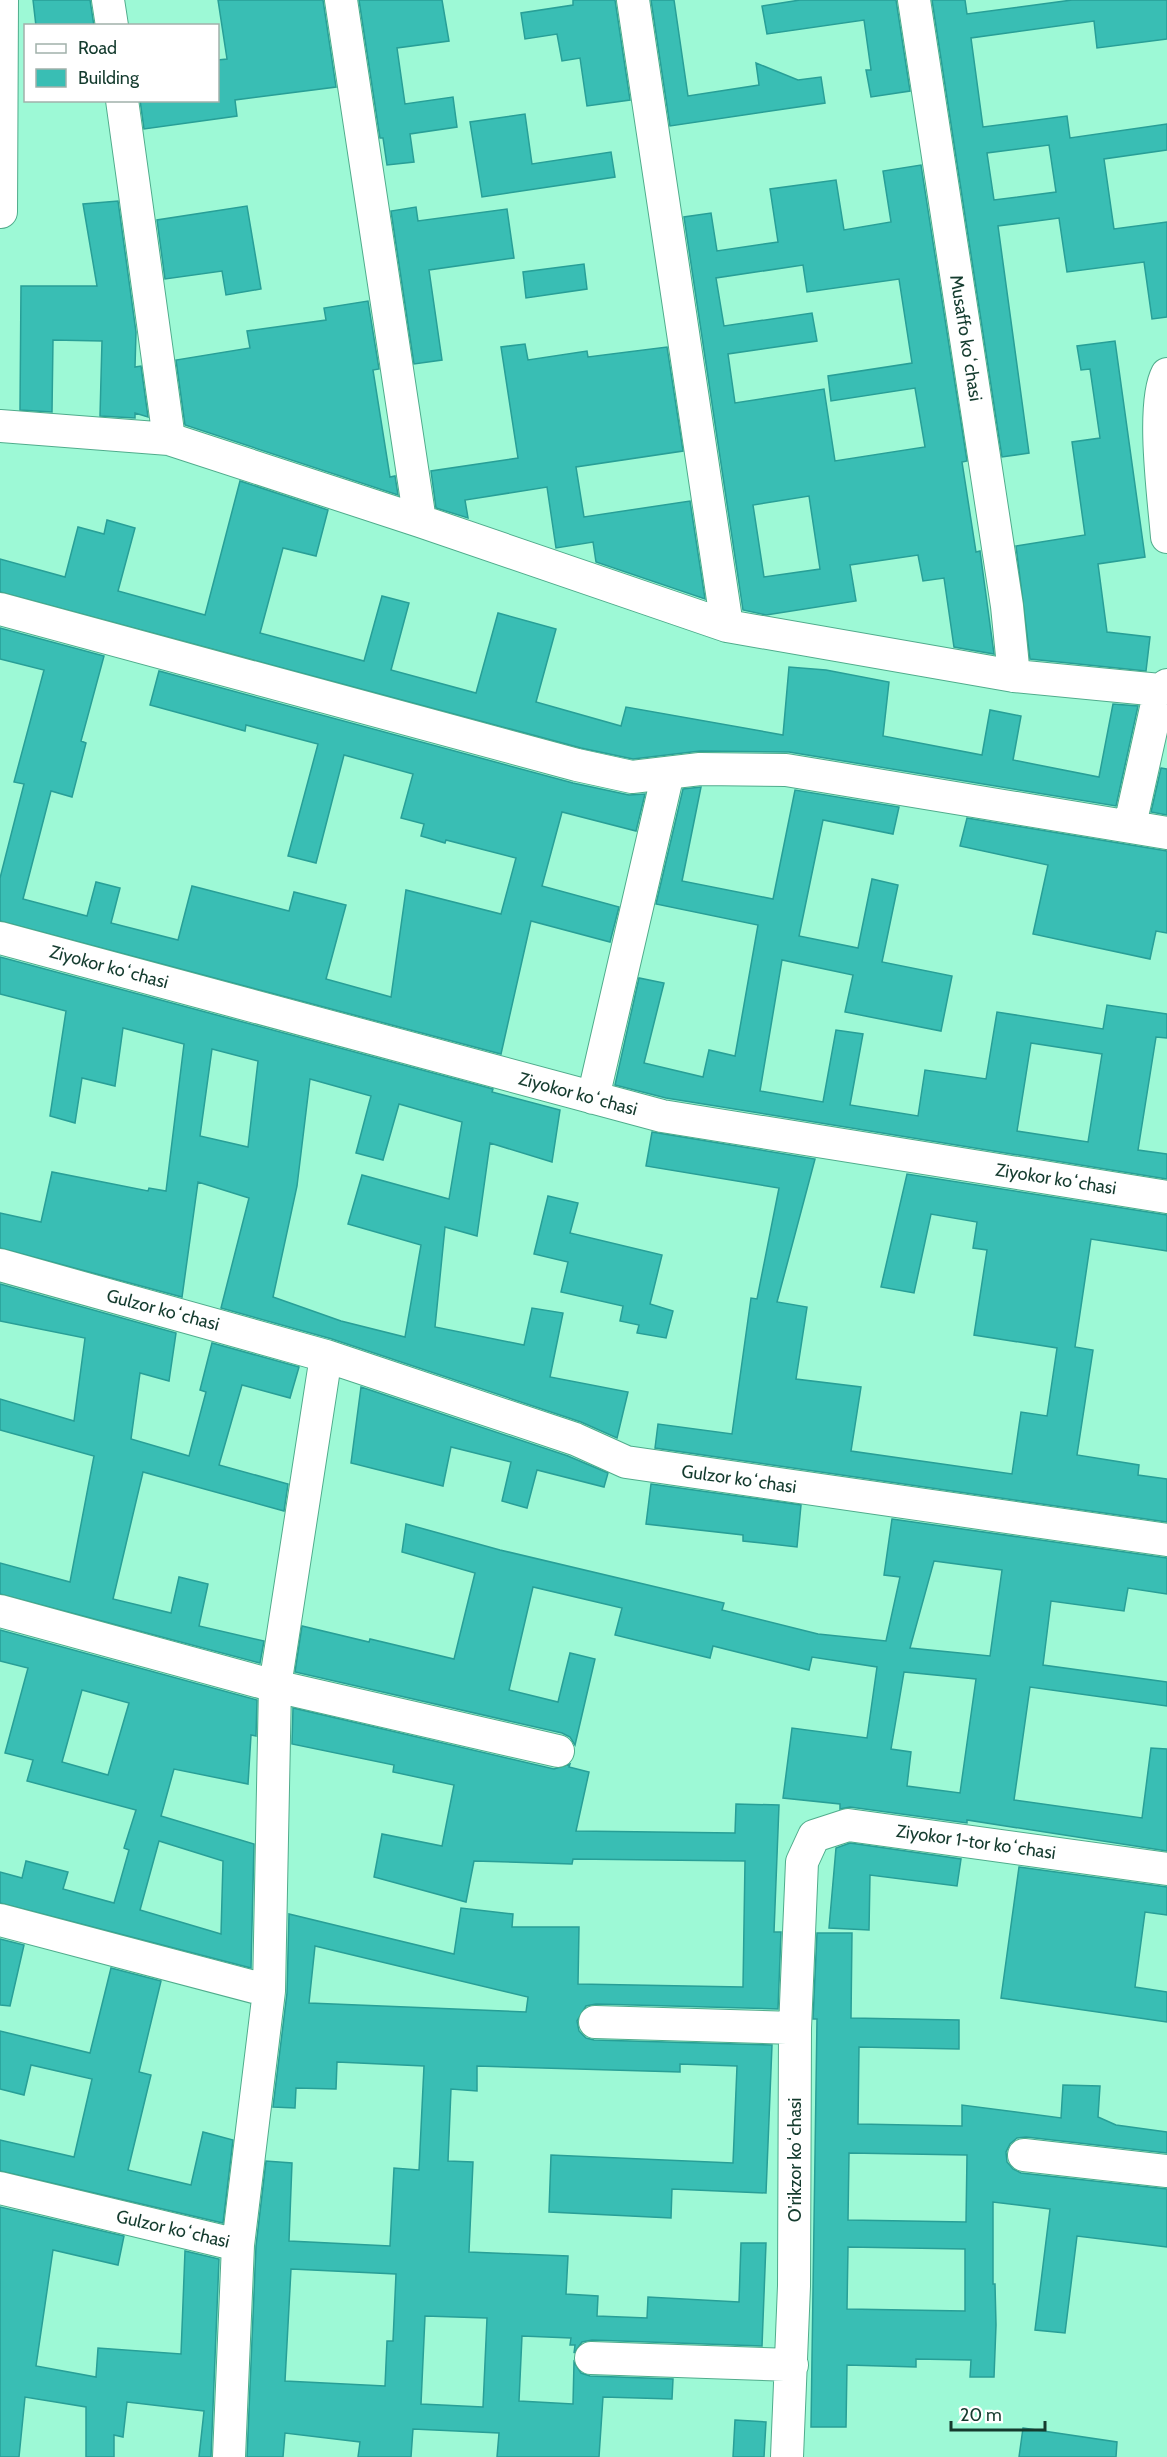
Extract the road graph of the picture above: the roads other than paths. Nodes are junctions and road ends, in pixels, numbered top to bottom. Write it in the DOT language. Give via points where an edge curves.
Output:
graph roads {
  1 [pos="2,0"];
  2 [pos="108,0"];
  3 [pos="342,0"];
  4 [pos="633,0"];
  5 [pos="914,0"];
  6 [pos="112,24"];
  7 [pos="122,102"];
  8 [pos="1,212"];
  9 [pos="1167,374"];
  10 [pos="0,426"];
  11 [pos="169,439"];
  12 [pos="420,521"];
  13 [pos="1167,537"];
  14 [pos="0,609"];
  15 [pos="727,626"];
  16 [pos="1014,676"];
  17 [pos="1163,688"];
  18 [pos="668,773"];
  19 [pos="1130,825"];
  20 [pos="1167,833"];
  21 [pos="0,938"];
  22 [pos="593,1098"];
  23 [pos="1167,1197"];
  24 [pos="0,1265"];
  25 [pos="326,1356"];
  26 [pos="1167,1540"];
  27 [pos="0,1611"];
  28 [pos="275,1686"];
  29 [pos="558,1751"];
  30 [pos="802,1862"];
  31 [pos="1167,1869"];
  32 [pos="0,1920"];
  33 [pos="269,1991"];
  34 [pos="595,2022"];
  35 [pos="795,2028"];
  36 [pos="1024,2155"];
  37 [pos="1167,2171"];
  38 [pos="0,2188"];
  39 [pos="238,2245"];
  40 [pos="591,2358"];
  41 [pos="792,2365"];
  42 [pos="229,2457"];
  43 [pos="787,2457"];
  1 -- 8 [label="street"];
  2 -- 6 [label="street"];
  3 -- 12 [label="street"];
  4 -- 15 [label="street"];
  5 -- 16 [label="street, Musaffo koʻchasi" via="1007,606"];
  7 -- 11 [label="street"];
  9 -- 13 [label="street" via="1162,384 1160,411"];
  10 -- 11 [label="street"];
  11 -- 12 [label="street"];
  12 -- 15 [label="street"];
  14 -- 18 [label="street" via="577,765 632,777"];
  15 -- 16 [label="street"];
  16 -- 17 [label="street"];
  17 -- 19 [label="street"];
  18 -- 19 [label="street" via="700,769 786,770"];
  18 -- 22 [label="street"];
  19 -- 20 [label="street"];
  21 -- 22 [label="street, Ziyokor koʻchasi"];
  22 -- 23 [label="street, Ziyokor koʻchasi" via="662,1116"];
  24 -- 25 [label="street, Gulzor koʻchasi"];
  25 -- 26 [label="street, Gulzor koʻchasi" via="575,1439 626,1462"];
  25 -- 28 [label="street, Gulzor koʻchasi"];
  27 -- 28 [label="street"];
  28 -- 29 [label="street"];
  28 -- 33 [label="street, Gulzor koʻchasi"];
  30 -- 31 [label="street, Ziyokor 1-tor koʻchasi" via="814,1836 849,1825"];
  30 -- 35 [label="street, O'rikzor koʻchasi"];
  32 -- 33 [label="street"];
  33 -- 39 [label="street, Gulzor koʻchasi"];
  34 -- 35 [label="street"];
  35 -- 41 [label="street, O'rikzor koʻchasi"];
  36 -- 37 [label="street"];
  38 -- 39 [label="street, Gulzor koʻchasi"];
  39 -- 42 [label="street"];
  40 -- 41 [label="street"];
  41 -- 43 [label="street, O'rikzor koʻchasi"];
}
